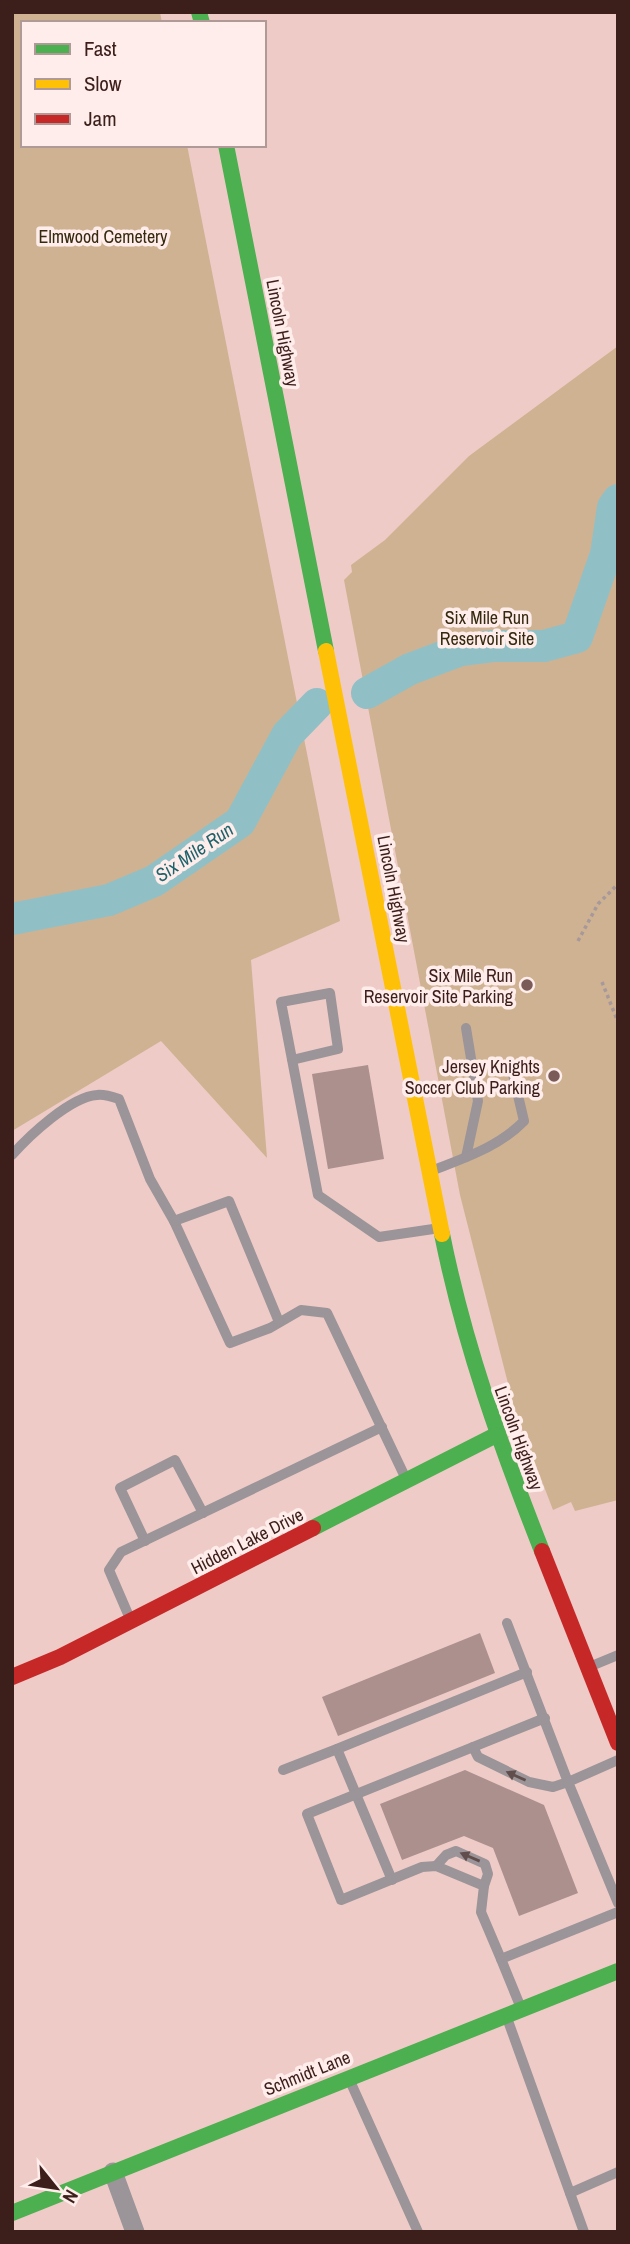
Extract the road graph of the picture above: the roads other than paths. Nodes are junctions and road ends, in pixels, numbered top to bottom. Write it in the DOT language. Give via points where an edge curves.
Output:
graph roads {
  1 [pos="226,147"];
  2 [pos="466,1028"];
  3 [pos="292,1060"];
  4 [pos="512,1069"];
  5 [pos="12,1155"];
  6 [pos="466,1157"];
  7 [pos="430,1171"];
  8 [pos="174,1221"];
  9 [pos="441,1227"];
  10 [pos="279,1322"];
  11 [pos="382,1427"];
  12 [pos="496,1435"];
  13 [pos="407,1482"];
  14 [pos="204,1513"];
  15 [pos="145,1541"];
  16 [pos="131,1621"];
  17 [pos="507,1623"];
  18 [pos="618,1655"];
  19 [pos="589,1667"];
  20 [pos="527,1672"];
  21 [pos="12,1677"];
  22 [pos="544,1718"];
  23 [pos="618,1743"];
  24 [pos="473,1747"];
  25 [pos="337,1749"];
  26 [pos="618,1760"];
  27 [pos="283,1770"];
  28 [pos="568,1782"];
  29 [pos="355,1794"];
  30 [pos="436,1866"];
  31 [pos="392,1880"];
  32 [pos="484,1886"];
  33 [pos="618,1903"];
  34 [pos="618,1912"];
  35 [pos="501,1959"];
  36 [pos="618,1971"];
  37 [pos="521,2008"];
  38 [pos="505,2014"];
  39 [pos="349,2077"];
  40 [pos="113,2172"];
  41 [pos="618,2172"];
  42 [pos="570,2193"];
  43 [pos="12,2213"];
  44 [pos="135,2232"];
  45 [pos="418,2232"];
  46 [pos="584,2232"];
  1 -- 7 [label="main road, Lincoln Highway"];
  2 -- 6 [label="lane" via="478,1101"];
  3 -- 3 [label="lane" via="281,1002 330,993 338,1049"];
  3 -- 9 [label="lane" via="318,1195 379,1237"];
  4 -- 6 [label="lane" via="524,1121 514,1132"];
  5 -- 8 [label="lane" via="39,1126 75,1104 96,1094 119,1099 150,1179"];
  6 -- 7 [label="lane"];
  7 -- 9 [label="main road, Lincoln Highway"];
  8 -- 10 [label="lane" via="230,1343"];
  8 -- 10 [label="lane" via="229,1201"];
  9 -- 12 [label="main road, Lincoln Highway" via="456,1305"];
  10 -- 11 [label="lane" via="301,1310 327,1313"];
  11 -- 13 [label="lane"];
  11 -- 14 [label="lane"];
  12 -- 13 [label="main road, Hidden Lake Drive"];
  12 -- 19 [label="main road, Lincoln Highway"];
  13 -- 16 [label="main road, Hidden Lake Drive"];
  14 -- 15 [label="lane"];
  14 -- 15 [label="lane" via="175,1460 120,1488"];
  15 -- 16 [label="lane" via="121,1552 109,1570"];
  16 -- 21 [label="main road, Hidden Lake Drive"];
  17 -- 20 [label="lane"];
  18 -- 19 [label="lane"];
  19 -- 23 [label="main road, Lincoln Highway"];
  20 -- 22 [label="lane"];
  20 -- 25 [label="lane"];
  22 -- 24 [label="lane"];
  22 -- 28 [label="lane"];
  28 -- 24 [label="lane, one-way" via="554,1787 529,1782 478,1757"];
  24 -- 29 [label="lane"];
  25 -- 27 [label="lane"];
  25 -- 29 [label="lane"];
  26 -- 28 [label="lane"];
  28 -- 33 [label="lane"];
  29 -- 31 [label="lane"];
  29 -- 31 [label="lane" via="307,1814 341,1900"];
  30 -- 31 [label="lane"];
  30 -- 32 [label="lane"];
  32 -- 30 [label="lane, one-way" via="485,1864 456,1851"];
  32 -- 35 [label="lane" via="481,1912"];
  34 -- 35 [label="lane"];
  35 -- 37 [label="lane"];
  36 -- 37 [label="main road, Schmidt Lane"];
  37 -- 38 [label="main road, Schmidt Lane"];
  38 -- 39 [label="main road, Schmidt Lane"];
  38 -- 42 [label="lane"];
  39 -- 40 [label="main road, Schmidt Lane"];
  39 -- 45 [label="lane"];
  40 -- 43 [label="main road, Schmidt Lane"];
  40 -- 44 [label="street"];
  41 -- 42 [label="lane"];
  42 -- 46 [label="lane"];
}
